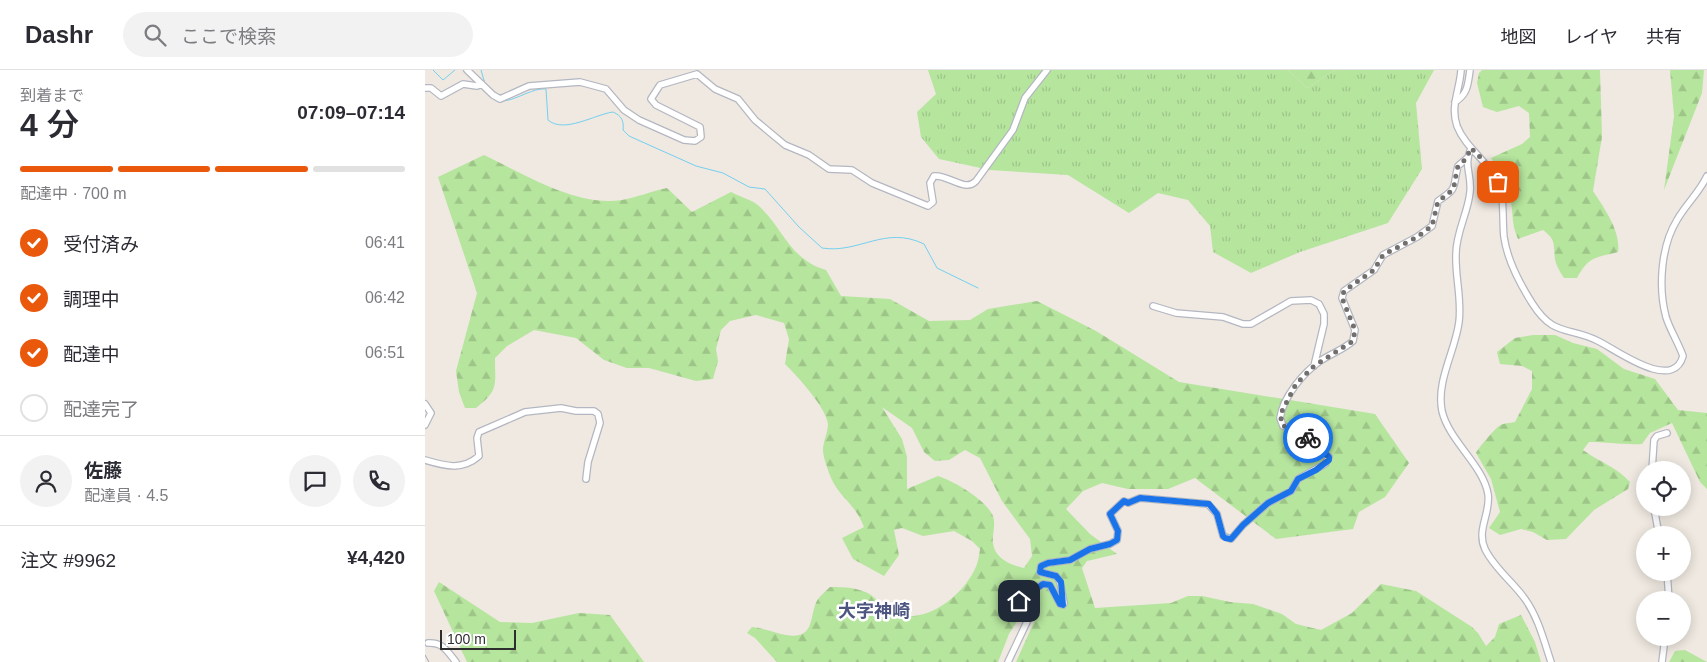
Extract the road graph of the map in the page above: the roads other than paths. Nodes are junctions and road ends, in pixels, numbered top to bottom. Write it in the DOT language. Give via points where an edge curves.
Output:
graph roads {
  1 [pos="467,70"];
  2 [pos="1047,70"];
  3 [pos="1461,70"];
  4 [pos="1470,70"];
  5 [pos="482,84"];
  6 [pos="425,88"];
  7 [pos="1455,102"];
  8 [pos="1471,148"];
  9 [pos="1466,159"];
  10 [pos="1707,176"];
  11 [pos="1153,306"];
  12 [pos="1314,366"];
  13 [pos="425,404"];
  14 [pos="425,425"];
  15 [pos="1667,433"];
  16 [pos="425,460"];
  17 [pos="1653,461"];
  18 [pos="586,479"];
  19 [pos="428,643"];
  20 [pos="1664,646"];
  21 [pos="456,662"];
  22 [pos="1008,662"];
  23 [pos="1551,662"];
  24 [pos="1662,662"];
  1 -- 5 [label="street"];
  2 -- 5 [label="street" via="1025,98 1013,130 976,181 967,185 934,176 930,183 933,202 929,206 872,183 853,170 831,170 809,155 785,145 755,120 738,99 715,89 697,74 660,85 651,99 656,105 700,127 701,137 695,141 684,140 639,120 624,110 602,87 577,82 535,85 500,99"];
  3 -- 7 [label="street"];
  4 -- 7 [label="street" via="1467,90"];
  5 -- 6 [label="street" via="463,84 441,96 431,88"];
  7 -- 8 [label="street" via="1457,126"];
  8 -- 9 [label="street"];
  8 -- 10 [label="street" via="1498,182 1508,255 1540,316 1556,328 1598,340 1629,360 1665,370 1679,364 1683,356 1662,298 1667,244 1676,220"];
  9 -- 12 [label="street" via="1458,166 1455,188 1438,201 1432,226 1383,255 1374,270 1344,291 1342,298 1355,330 1353,341"];
  9 -- 23 [label="street" via="1470,191 1456,254 1459,324 1445,373 1442,410 1445,422 1485,485 1488,501 1481,538 1485,550 1526,600"];
  11 -- 12 [label="street" via="1176,313 1223,316 1251,324 1291,301 1311,300 1319,304 1324,324"];
  12 -- 22 [label="street" via="1296,384 1280,418 1285,428 1299,430 1329,457 1325,464 1298,479 1291,491 1268,503 1231,539 1223,536 1217,514 1209,504 1140,498 1128,503 1120,502 1110,514 1118,531 1117,540 1070,560 1041,566 1040,572 1056,576 1061,582 1064,603 1060,604 1050,585 1043,584 1024,595 1019,604 1033,610"];
  13 -- 14 [label="street" via="431,413"];
  15 -- 17 [label="street" via="1654,440"];
  16 -- 18 [label="street" via="451,467 468,463 479,456 479,432 525,412 561,408 593,411 598,414 600,423"];
  19 -- 21 [label="street" via="437,642 444,646"];
  20 -- 24 [label="street"];
}
